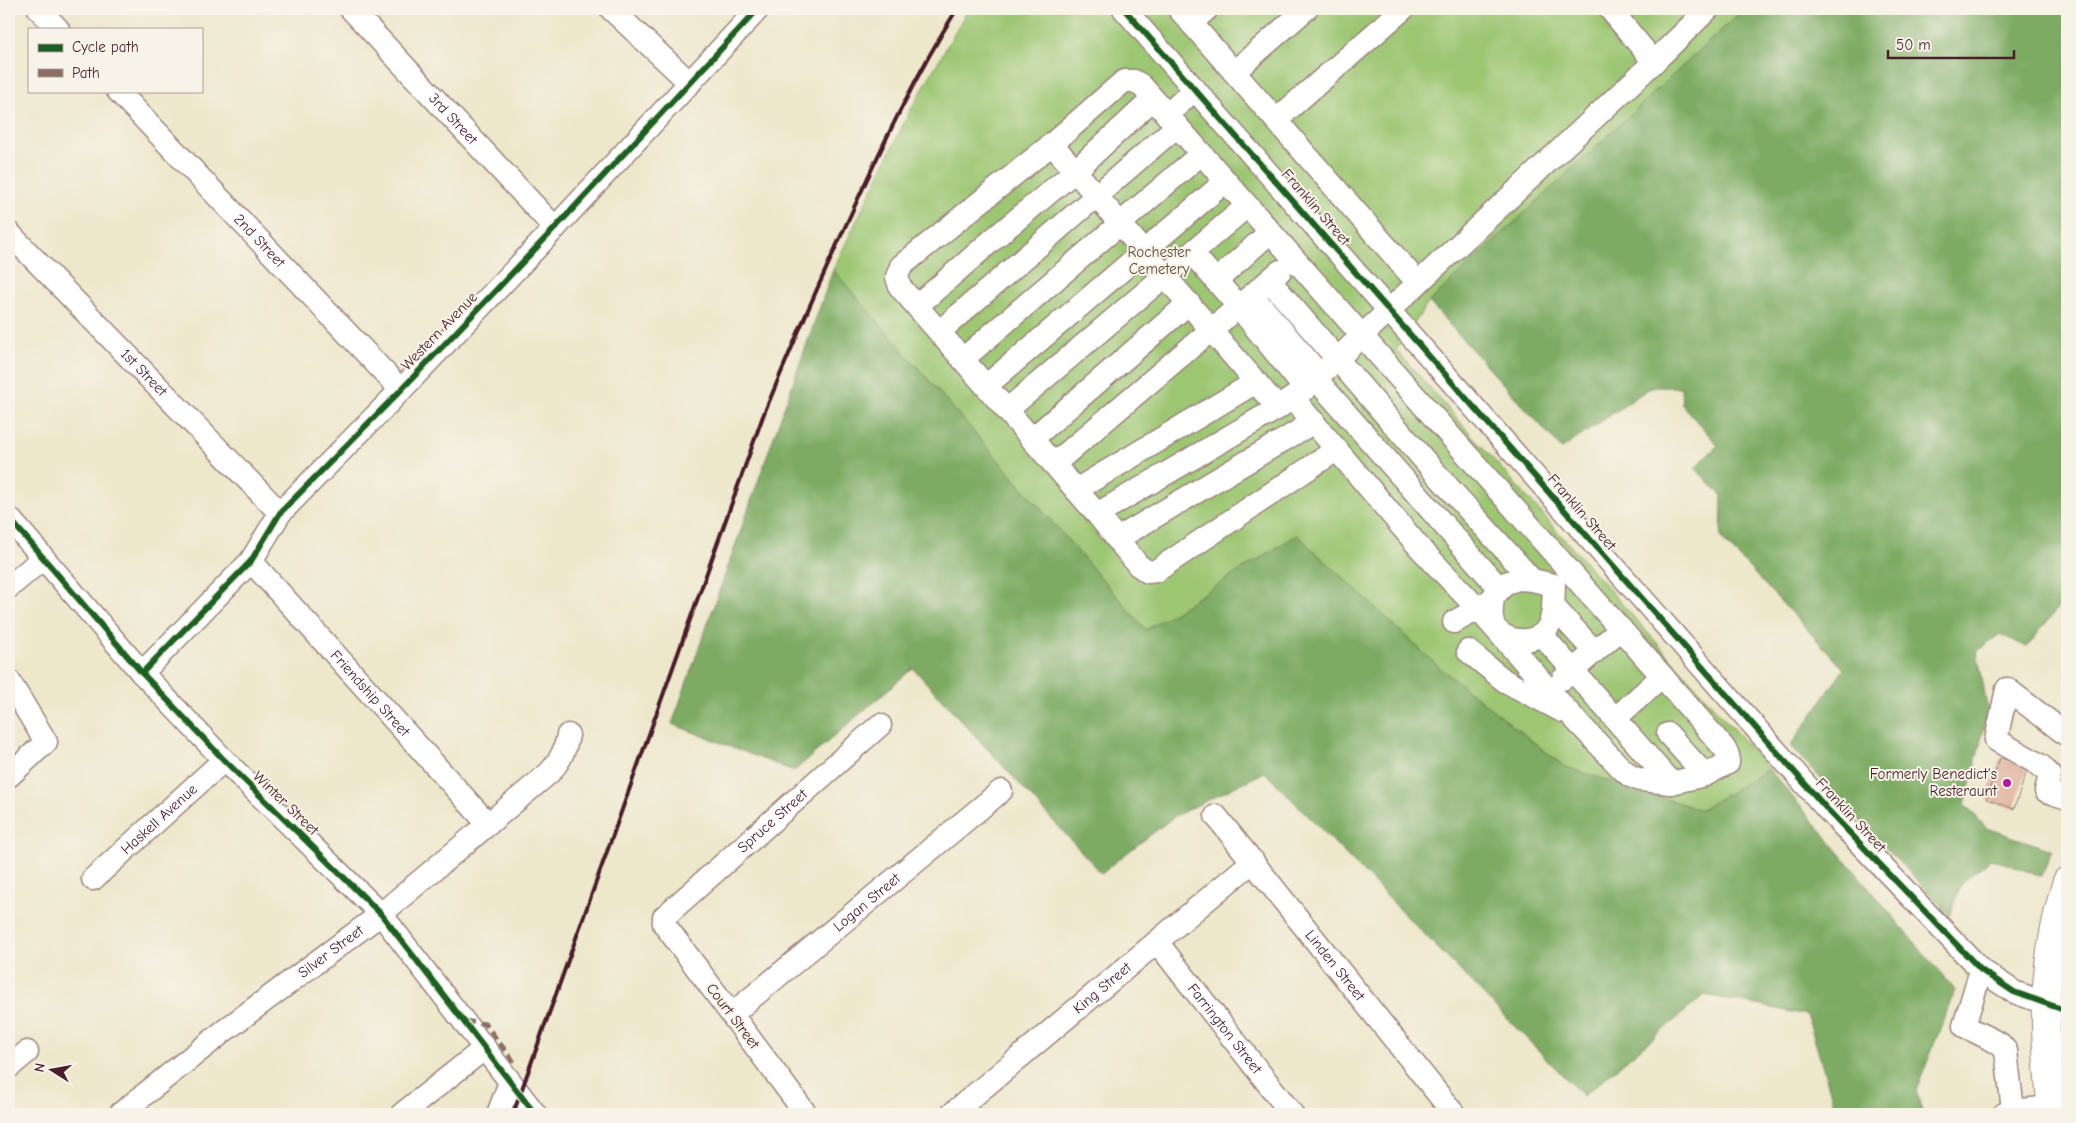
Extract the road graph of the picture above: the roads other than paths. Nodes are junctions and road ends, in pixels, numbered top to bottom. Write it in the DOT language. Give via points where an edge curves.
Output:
graph roads {
  1 [pos="39,9"];
  2 [pos="351,9"];
  3 [pos="611,9"];
  4 [pos="758,9"];
  5 [pos="1124,9"];
  6 [pos="1306,9"];
  7 [pos="1403,9"];
  8 [pos="1610,9"];
  9 [pos="1708,9"];
  10 [pos="1192,13"];
  11 [pos="57,28"];
  12 [pos="1654,62"];
  13 [pos="1234,72"];
  14 [pos="690,83"];
  15 [pos="1195,89"];
  16 [pos="119,92"];
  17 [pos="1166,114"];
  18 [pos="1276,120"];
  19 [pos="1052,144"];
  20 [pos="1201,154"];
  21 [pos="1075,171"];
  22 [pos="1226,181"];
  23 [pos="1096,195"];
  24 [pos="1247,206"];
  25 [pos="1120,223"];
  26 [pos="555,228"];
  27 [pos="1270,232"];
  28 [pos="9,233"];
  29 [pos="1144,251"];
  30 [pos="1192,253"];
  31 [pos="1294,259"];
  32 [pos="1165,276"];
  33 [pos="1270,280"];
  34 [pos="1216,281"];
  35 [pos="1418,282"];
  36 [pos="1246,301"];
  37 [pos="1189,303"];
  38 [pos="916,306"];
  39 [pos="1390,310"];
  40 [pos="1211,330"];
  41 [pos="939,332"];
  42 [pos="1363,337"];
  43 [pos="962,359"];
  44 [pos="1337,360"];
  45 [pos="1256,382"];
  46 [pos="986,386"];
  47 [pos="401,390"];
  48 [pos="1302,390"];
  49 [pos="1008,410"];
  50 [pos="1314,422"];
  51 [pos="1032,439"];
  52 [pos="1336,450"];
  53 [pos="1054,464"];
  54 [pos="1076,490"];
  55 [pos="280,512"];
  56 [pos="1097,514"];
  57 [pos="9,518"];
  58 [pos="1117,539"];
  59 [pos="1599,551"];
  60 [pos="42,559"];
  61 [pos="251,561"];
  62 [pos="1532,580"];
  63 [pos="9,587"];
  64 [pos="1559,588"];
  65 [pos="1491,598"];
  66 [pos="1454,622"];
  67 [pos="1621,629"];
  68 [pos="1497,630"];
  69 [pos="1542,635"];
  70 [pos="1468,651"];
  71 [pos="1594,651"];
  72 [pos="1573,669"];
  73 [pos="142,673"];
  74 [pos="1662,676"];
  75 [pos="9,681"];
  76 [pos="1546,696"];
  77 [pos="1616,718"];
  78 [pos="880,726"];
  79 [pos="1668,734"];
  80 [pos="568,735"];
  81 [pos="2067,735"];
  82 [pos="224,760"];
  83 [pos="1705,775"];
  84 [pos="9,776"];
  85 [pos="1671,784"];
  86 [pos="1001,791"];
  87 [pos="2067,798"];
  88 [pos="1216,816"];
  89 [pos="488,824"];
  90 [pos="1253,861"];
  91 [pos="93,879"];
  92 [pos="2067,881"];
  93 [pos="381,914"];
  94 [pos="664,917"];
  95 [pos="1157,942"];
  96 [pos="1981,970"];
  97 [pos="2057,1008"];
  98 [pos="732,1014"];
  99 [pos="485,1048"];
  100 [pos="27,1052"];
  101 [pos="9,1067"];
  102 [pos="510,1082"];
  103 [pos="2052,1111"];
  104 [pos="2008,1113"];
  105 [pos="120,1114"];
  106 [pos="402,1114"];
  107 [pos="498,1114"];
  108 [pos="535,1114"];
  109 [pos="806,1114"];
  110 [pos="952,1114"];
  111 [pos="1292,1114"];
  112 [pos="1454,1114"];
  1 -- 11 [label="street"];
  2 -- 26 [label="street, 3rd Street"];
  3 -- 14 [label="street"];
  4 -- 14 [label="street, Western Avenue"];
  5 -- 15 [label="street, Franklin Street"];
  6 -- 13 [label="street"];
  7 -- 18 [label="street"];
  8 -- 12 [label="street"];
  9 -- 12 [label="street"];
  10 -- 13 [label="street"];
  12 -- 35 [label="street"];
  13 -- 18 [label="street"];
  14 -- 26 [label="street, Western Avenue"];
  15 -- 17 [label="street"];
  15 -- 39 [label="street, Franklin Street"];
  16 -- 47 [label="street, 2nd Street"];
  17 -- 19 [label="street" via="1141,86 1124,81"];
  17 -- 20 [label="street"];
  17 -- 21 [label="street"];
  17 -- 23 [label="street"];
  18 -- 35 [label="street"];
  19 -- 21 [label="street"];
  19 -- 38 [label="street" via="901,266 897,276 900,287"];
  20 -- 22 [label="street"];
  20 -- 25 [label="street"];
  21 -- 23 [label="street"];
  21 -- 38 [label="street"];
  22 -- 24 [label="street"];
  22 -- 29 [label="street"];
  23 -- 25 [label="street"];
  23 -- 41 [label="street"];
  24 -- 27 [label="street"];
  24 -- 30 [label="street"];
  25 -- 29 [label="street"];
  25 -- 43 [label="street"];
  26 -- 47 [label="street, Western Avenue"];
  27 -- 31 [label="street"];
  27 -- 34 [label="street"];
  28 -- 55 [label="street, 1st Street"];
  29 -- 32 [label="street"];
  29 -- 46 [label="street"];
  30 -- 32 [label="street"];
  30 -- 34 [label="street"];
  31 -- 33 [label="street"];
  31 -- 42 [label="street"];
  32 -- 37 [label="street"];
  32 -- 49 [label="street"];
  33 -- 36 [label="street"];
  33 -- 44 [label="street"];
  34 -- 36 [label="street"];
  35 -- 39 [label="street"];
  36 -- 40 [label="street"];
  36 -- 48 [label="street"];
  37 -- 40 [label="street"];
  37 -- 51 [label="street"];
  38 -- 41 [label="street"];
  39 -- 42 [label="street"];
  39 -- 59 [label="street, Franklin Street"];
  40 -- 45 [label="street"];
  40 -- 53 [label="street"];
  41 -- 43 [label="street"];
  42 -- 44 [label="street"];
  42 -- 64 [label="street"];
  43 -- 46 [label="street"];
  44 -- 48 [label="street"];
  44 -- 62 [label="street"];
  45 -- 48 [label="street"];
  45 -- 54 [label="street"];
  46 -- 49 [label="street"];
  47 -- 55 [label="street, Western Avenue"];
  48 -- 50 [label="street"];
  48 -- 56 [label="street"];
  48 -- 65 [label="street"];
  49 -- 51 [label="street"];
  50 -- 52 [label="street"];
  50 -- 58 [label="street"];
  51 -- 53 [label="street"];
  52 -- 58 [label="street" via="1156,571 1143,569"];
  52 -- 65 [label="street" via="1420,548"];
  53 -- 54 [label="street"];
  54 -- 56 [label="street"];
  55 -- 61 [label="street, Western Avenue"];
  56 -- 58 [label="street"];
  57 -- 60 [label="street, Winter Street"];
  59 -- 64 [label="street"];
  59 -- 96 [label="street, Franklin Street" via="1827,809"];
  60 -- 63 [label="street"];
  60 -- 73 [label="street, Winter Street"];
  61 -- 73 [label="street, Western Avenue"];
  61 -- 89 [label="street, Friendship Street"];
  62 -- 64 [label="street"];
  62 -- 65 [label="street" via="1518,579 1506,583"];
  64 -- 67 [label="street"];
  64 -- 69 [label="street" via="1548,627"];
  64 -- 71 [label="street"];
  65 -- 66 [label="street"];
  65 -- 68 [label="street" via="1492,620"];
  67 -- 71 [label="street"];
  67 -- 74 [label="street"];
  68 -- 69 [label="street" via="1520,640"];
  68 -- 76 [label="street"];
  69 -- 72 [label="street"];
  70 -- 76 [label="street" via="1505,682"];
  71 -- 72 [label="street"];
  72 -- 76 [label="street"];
  72 -- 77 [label="street"];
  73 -- 82 [label="street, Winter Street"];
  74 -- 77 [label="street"];
  74 -- 83 [label="street" via="1728,755 1728,763"];
  75 -- 84 [label="street" via="46,742"];
  76 -- 85 [label="street" via="1570,714 1630,776 1652,783"];
  77 -- 85 [label="street"];
  78 -- 94 [label="street, Spruce Street"];
  79 -- 83 [label="street"];
  80 -- 89 [label="street, Silver Street" via="565,751 558,763"];
  81 -- 87 [label="street" via="2008,689 1996,740 2040,765 2050,775 2046,791"];
  82 -- 91 [label="street, Haskell Avenue"];
  82 -- 93 [label="street, Winter Street"];
  83 -- 85 [label="street"];
  86 -- 98 [label="street, Logan Street"];
  88 -- 90 [label="street, Linden Street"];
  89 -- 93 [label="street, Silver Street"];
  90 -- 95 [label="street, King Street"];
  90 -- 112 [label="street, Linden Street"];
  92 -- 97 [label="main road" via="2050,955"];
  93 -- 99 [label="street, Winter Street"];
  93 -- 105 [label="street, Silver Street" via="224,1031"];
  94 -- 98 [label="street, Court Street" via="664,924"];
  95 -- 110 [label="street, King Street"];
  95 -- 111 [label="street, Farrington Street"];
  96 -- 97 [label="street, Franklin Street" via="2006,988"];
  96 -- 104 [label="street" via="1964,1026 2000,1044 2006,1051"];
  97 -- 103 [label="main road"];
  98 -- 109 [label="street, Court Street"];
  99 -- 102 [label="street, Winter Street"];
  99 -- 106 [label="street"];
  100 -- 101 [label="street"];
  102 -- 107 [label="street"];
  102 -- 108 [label="street, Winter Street"];
  103 -- 104 [label="street"];
}
